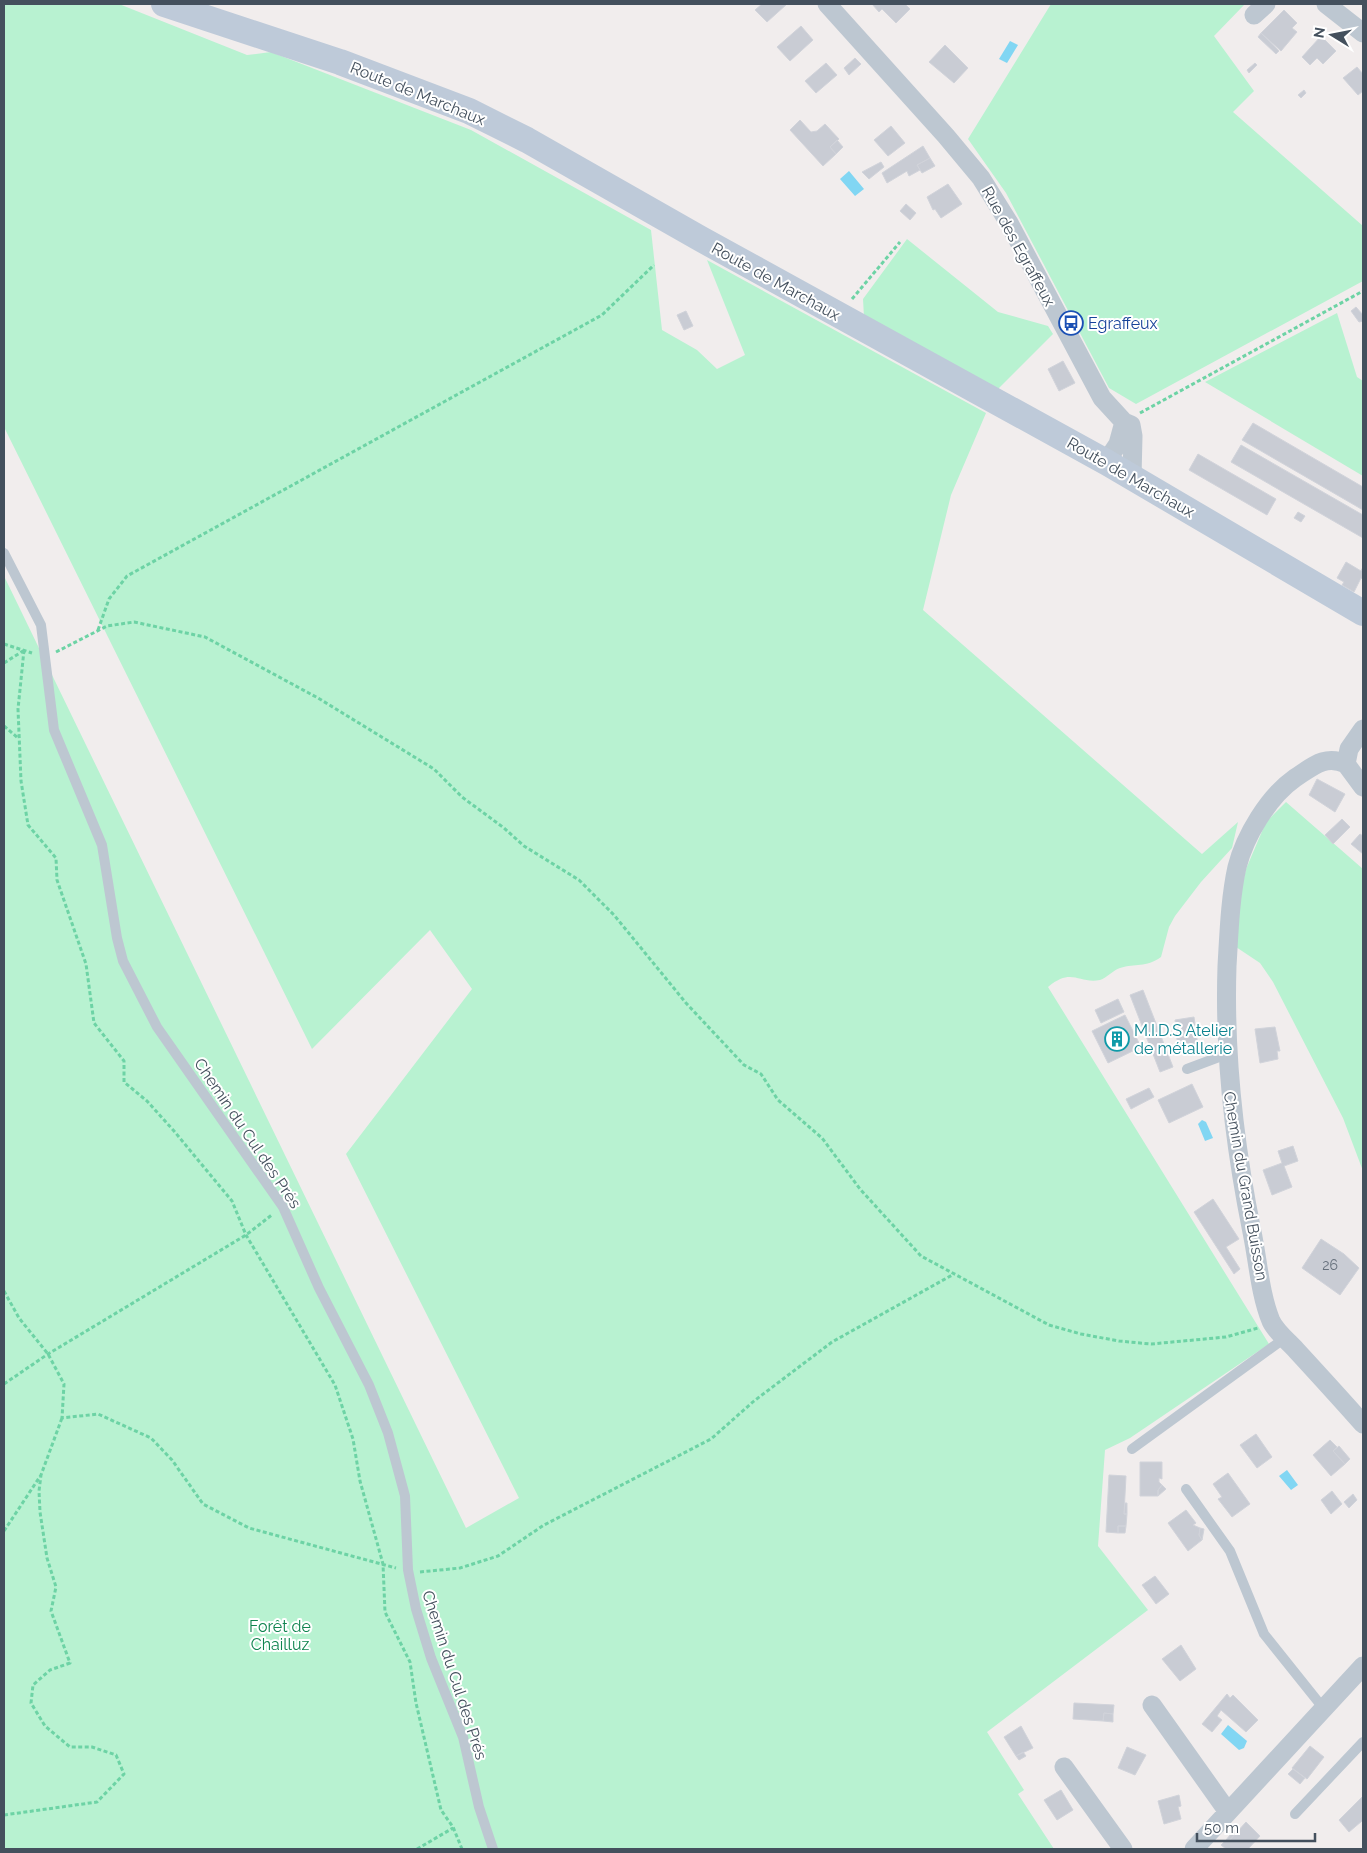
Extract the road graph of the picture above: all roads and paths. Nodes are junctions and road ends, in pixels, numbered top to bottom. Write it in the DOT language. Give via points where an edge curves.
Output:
graph roads {
  1 [pos="164,4"];
  2 [pos="826,4"];
  3 [pos="1326,4"];
  4 [pos="1363,33"];
  5 [pos="900,242"];
  6 [pos="654,265"];
  7 [pos="1363,291"];
  8 [pos="839,315"];
  9 [pos="1124,422"];
  10 [pos="1106,462"];
  11 [pos="1132,477"];
  12 [pos="4,553"];
  13 [pos="1363,613"];
  14 [pos="98,630"];
  15 [pos="4,644"];
  16 [pos="24,650"];
  17 [pos="46,657"];
  18 [pos="4,663"];
  19 [pos="4,726"];
  20 [pos="1363,729"];
  21 [pos="19,738"];
  22 [pos="1346,764"];
  23 [pos="1363,787"];
  24 [pos="1227,1054"];
  25 [pos="1187,1069"];
  26 [pos="283,1207"];
  27 [pos="246,1235"];
  28 [pos="954,1274"];
  29 [pos="4,1290"];
  30 [pos="1272,1323"];
  31 [pos="1285,1338"];
  32 [pos="48,1354"];
  33 [pos="4,1384"];
  34 [pos="62,1418"];
  35 [pos="1363,1424"];
  36 [pos="1132,1449"];
  37 [pos="41,1475"];
  38 [pos="1186,1489"];
  39 [pos="4,1532"];
  40 [pos="383,1564"];
  41 [pos="408,1570"];
  42 [pos="1363,1666"];
  43 [pos="1152,1706"];
  44 [pos="1324,1709"];
  45 [pos="1363,1742"];
  46 [pos="1064,1767"];
  47 [pos="1228,1812"];
  48 [pos="1295,1814"];
  49 [pos="4,1815"];
  50 [pos="453,1828"];
  51 [pos="417,1849"];
  52 [pos="462,1849"];
  53 [pos="493,1849"];
  54 [pos="1123,1849"];
  55 [pos="1194,1849"];
  1 -- 8 [label="main road, Route de Marchaux" via="340,62 469,111 527,140"];
  2 -- 9 [label="street, Rue des Egraffeux" via="981,178 1009,223 1102,398"];
  3 -- 4 [label="street"];
  5 -- 8 [label="path"];
  6 -- 14 [label="path" via="602,315 127,576 109,599"];
  7 -- 9 [label="path"];
  8 -- 10 [label="main road, Route de Marchaux"];
  9 -- 10 [label="street" via="1118,444"];
  9 -- 11 [label="street, Rue des Egraffeux" via="1131,425 1134,436"];
  10 -- 11 [label="main road, Route de Marchaux"];
  11 -- 13 [label="main road, Route de Marchaux"];
  12 -- 17 [label="lane, Chemin du Cul des Prés" via="41,625"];
  14 -- 17 [label="path"];
  14 -- 28 [label="path" via="134,622 205,637 318,698 434,769 462,797 524,846 578,880 614,916 686,1003 744,1065 761,1074 778,1100 822,1138 860,1189 921,1256"];
  15 -- 16 [label="path"];
  16 -- 17 [label="path"];
  16 -- 18 [label="path"];
  16 -- 21 [label="path" via="18,709"];
  17 -- 26 [label="lane, Chemin du Cul des Prés" via="54,730 102,845 123,961 158,1027"];
  19 -- 21 [label="path"];
  20 -- 22 [label="street" via="1350,749"];
  21 -- 27 [label="path" via="28,825 56,858 57,880 86,964 94,1023 124,1060 124,1082 168,1125 232,1201"];
  22 -- 23 [label="street"];
  22 -- 24 [label="street, Chemin du Grand Buisson" via="1330,760 1318,763 1291,781 1256,823 1238,866 1228,940"];
  24 -- 25 [label="lane"];
  24 -- 30 [label="street, Chemin du Grand Buisson" via="1240,1172"];
  26 -- 27 [label="path"];
  26 -- 41 [label="lane, Chemin du Cul des Prés" via="319,1288 369,1385 388,1433 405,1496"];
  27 -- 32 [label="path"];
  27 -- 40 [label="path" via="335,1385 353,1439 360,1481"];
  28 -- 30 [label="path" via="1049,1325 1119,1341 1151,1344 1226,1337"];
  28 -- 41 [label="path" via="832,1342 754,1400 711,1439 544,1525 498,1556 460,1568"];
  29 -- 32 [label="path" via="19,1318"];
  30 -- 31 [label="street, Chemin du Grand Buisson"];
  31 -- 35 [label="street, Chemin du Grand Buisson"];
  31 -- 36 [label="lane"];
  32 -- 33 [label="path"];
  32 -- 34 [label="path" via="64,1384"];
  34 -- 37 [label="path"];
  34 -- 40 [label="path" via="98,1414 150,1438 172,1460 203,1504 249,1528"];
  37 -- 39 [label="path"];
  37 -- 49 [label="path" via="40,1512 47,1558 56,1587 51,1610 70,1663 50,1670 33,1685 31,1703 45,1726 70,1747 92,1747 116,1755 124,1774 97,1802"];
  38 -- 44 [label="lane" via="1230,1551 1264,1634"];
  40 -- 50 [label="path" via="385,1612 410,1662 416,1704 441,1810"];
  41 -- 53 [label="lane, Chemin du Cul des Prés" via="430,1658 463,1737 479,1807"];
  42 -- 44 [label="street"];
  43 -- 47 [label="street"];
  44 -- 47 [label="street"];
  45 -- 48 [label="lane"];
  46 -- 54 [label="street"];
  47 -- 55 [label="street"];
  50 -- 51 [label="path"];
  50 -- 52 [label="path"];
}
